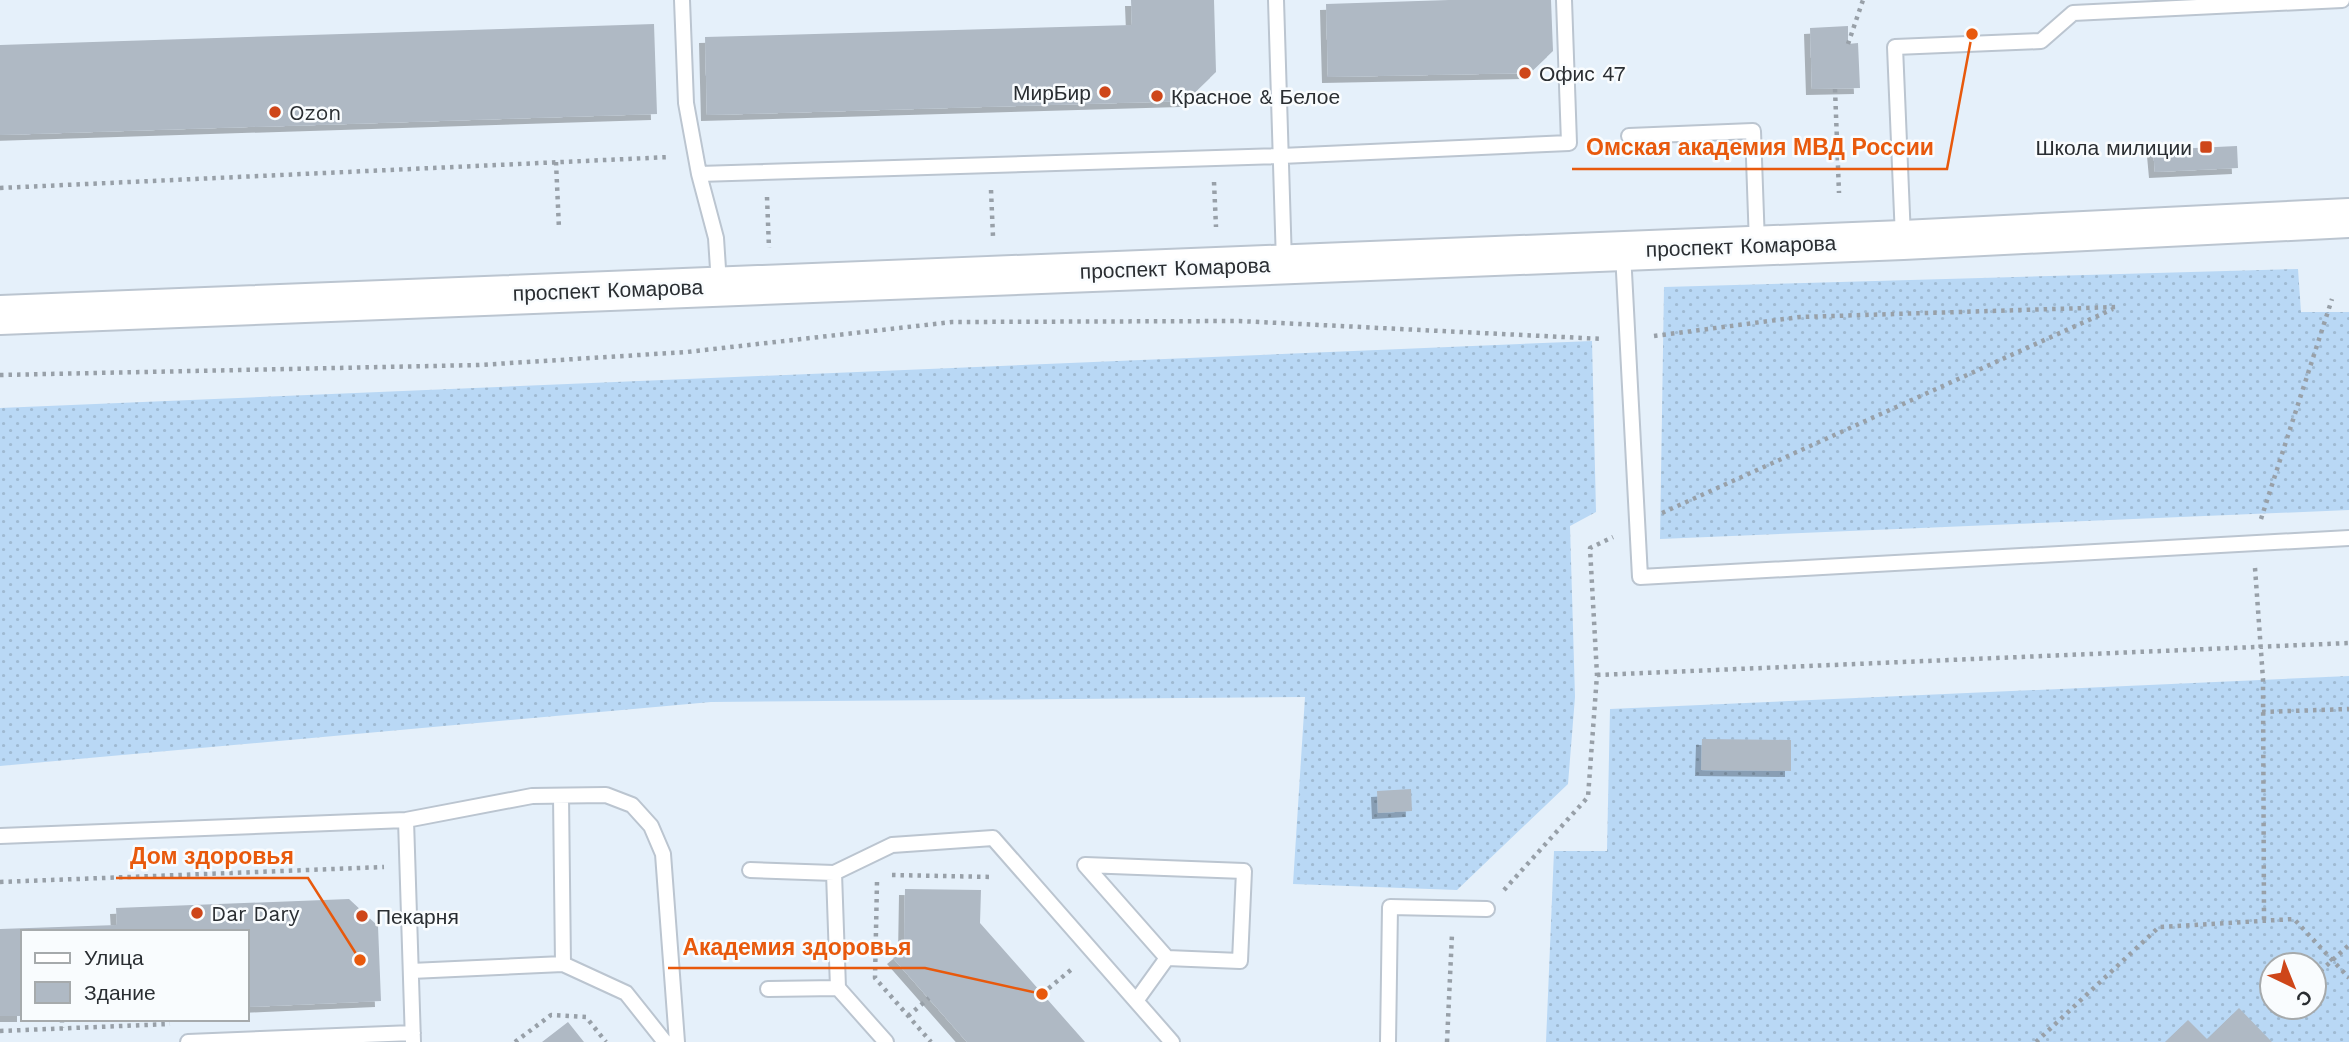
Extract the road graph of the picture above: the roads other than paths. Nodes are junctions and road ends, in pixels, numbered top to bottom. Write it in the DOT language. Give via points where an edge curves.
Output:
graph roads {
  1 [pos="682,0"];
  2 [pos="1276,0"];
  3 [pos="1564,0"];
  4 [pos="2342,0"];
  5 [pos="2073,6"];
  6 [pos="1629,136"];
  7 [pos="1281,156"];
  8 [pos="699,174"];
  9 [pos="2349,218"];
  10 [pos="1903,240"];
  11 [pos="1757,245"];
  12 [pos="1623,251"];
  13 [pos="1284,264"];
  14 [pos="719,285"];
  15 [pos="0,315"];
  16 [pos="2349,538"];
  17 [pos="561,796"];
  18 [pos="406,820"];
  19 [pos="0,836"];
  20 [pos="750,870"];
  21 [pos="834,873"];
  22 [pos="1487,909"];
  23 [pos="1167,958"];
  24 [pos="563,964"];
  25 [pos="411,971"];
  26 [pos="838,988"];
  27 [pos="768,989"];
  28 [pos="1136,1001"];
  29 [pos="413,1038"];
  30 [pos="188,1042"];
  31 [pos="665,1042"];
  32 [pos="677,1042"];
  33 [pos="886,1042"];
  34 [pos="1172,1042"];
  35 [pos="1388,1042"];
  1 -- 8 [label="lane" via="686,103"];
  2 -- 7 [label="lane"];
  3 -- 7 [label="lane" via="1569,143"];
  4 -- 5 [label="lane"];
  5 -- 10 [label="lane" via="2041,41 1895,47"];
  6 -- 11 [label="lane" via="1753,131"];
  7 -- 8 [label="lane"];
  7 -- 13 [label="lane"];
  8 -- 14 [label="lane" via="716,238"];
  9 -- 10 [label="main road, проспект Комарова"];
  10 -- 11 [label="main road, проспект Комарова"];
  11 -- 12 [label="main road, проспект Комарова"];
  12 -- 13 [label="main road, проспект Комарова"];
  12 -- 16 [label="lane" via="1640,577"];
  13 -- 14 [label="main road, проспект Комарова"];
  14 -- 15 [label="main road, проспект Комарова"];
  17 -- 18 [label="lane" via="532,796"];
  17 -- 24 [label="lane"];
  17 -- 32 [label="lane" via="606,795 632,805 651,826 663,855"];
  18 -- 19 [label="lane"];
  18 -- 25 [label="lane"];
  20 -- 21 [label="lane"];
  21 -- 26 [label="lane"];
  21 -- 28 [label="lane" via="892,845 993,838"];
  22 -- 35 [label="lane" via="1390,907"];
  23 -- 23 [label="lane" via="1240,961 1244,871 1085,865"];
  23 -- 28 [label="lane"];
  24 -- 25 [label="lane"];
  24 -- 31 [label="lane" via="626,993"];
  25 -- 29 [label="lane"];
  26 -- 27 [label="lane"];
  26 -- 33 [label="lane"];
  28 -- 34 [label="lane"];
  29 -- 30 [label="lane"];
}
